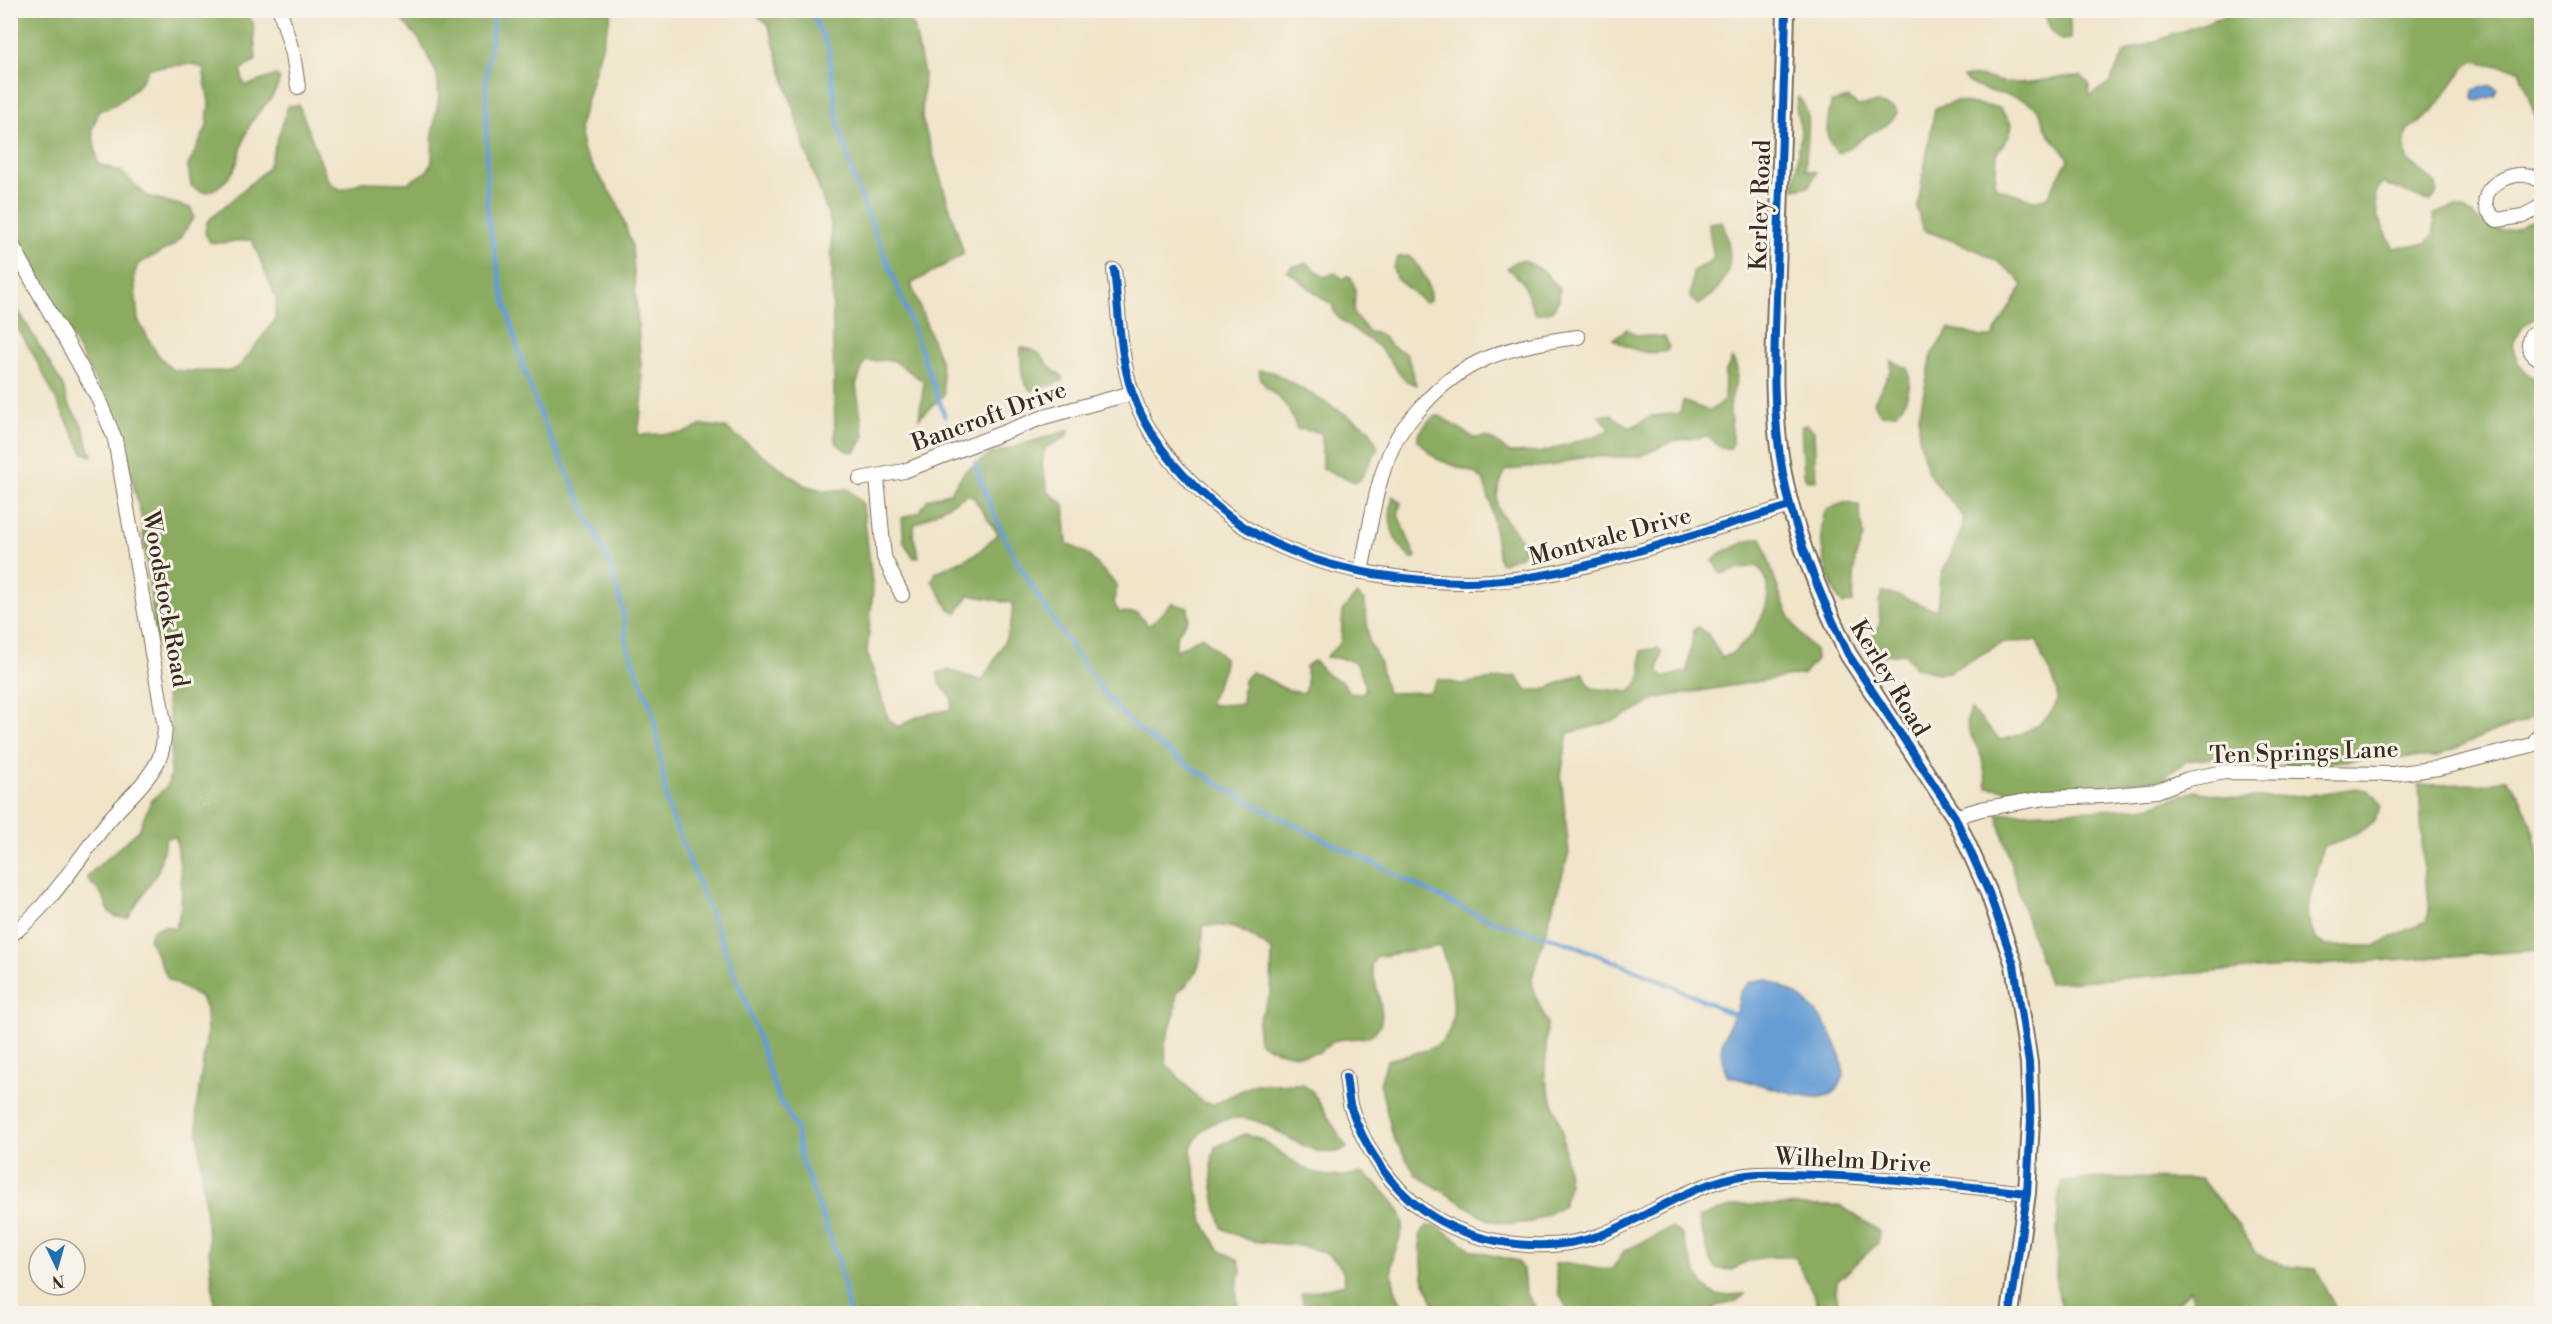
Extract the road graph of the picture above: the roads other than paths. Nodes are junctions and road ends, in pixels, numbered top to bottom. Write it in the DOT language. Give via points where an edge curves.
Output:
graph roads {
  1 [pos="280,10"];
  2 [pos="1786,10"];
  3 [pos="298,87"];
  4 [pos="2541,183"];
  5 [pos="2541,206"];
  6 [pos="10,241"];
  7 [pos="1114,270"];
  8 [pos="2541,329"];
  9 [pos="1578,337"];
  10 [pos="2541,360"];
  11 [pos="1132,393"];
  12 [pos="877,477"];
  13 [pos="860,479"];
  14 [pos="1790,506"];
  15 [pos="1361,572"];
  16 [pos="902,594"];
  17 [pos="2541,731"];
  18 [pos="1955,817"];
  19 [pos="10,936"];
  20 [pos="1346,1077"];
  21 [pos="2027,1192"];
  22 [pos="2010,1314"];
  1 -- 3 [label="street"];
  2 -- 14 [label="street, Kerley Road" via="1774,359 1777,440"];
  4 -- 5 [label="street" via="2528,175 2518,176 2492,184 2487,192 2489,214 2497,220 2523,216"];
  6 -- 19 [label="street, Woodstock Road" via="97,396 115,439 165,728 159,759 149,774 62,885 37,914"];
  7 -- 11 [label="street, Montvale Drive"];
  8 -- 10 [label="street" via="2531,335 2528,345"];
  9 -- 15 [label="street" via="1536,342 1488,356 1445,383 1427,400 1394,443"];
  11 -- 12 [label="street, Bancroft Drive" via="1044,417 904,471"];
  11 -- 15 [label="street, Montvale Drive" via="1162,449 1180,473 1222,511 1275,545"];
  12 -- 13 [label="street, Bancroft Drive"];
  12 -- 16 [label="street" via="884,557"];
  14 -- 15 [label="street, Montvale Drive" via="1589,566 1524,578 1449,582"];
  14 -- 18 [label="street, Kerley Road" via="1816,583 1848,654"];
  17 -- 18 [label="street, Ten Springs Lane" via="2532,745 2439,768 2393,774 2225,772 2188,779 2157,791 2044,798"];
  18 -- 21 [label="street, Kerley Road" via="2002,927 2021,1002 2031,1092"];
  20 -- 21 [label="street, Wilhelm Drive" via="1350,1105 1360,1131 1402,1192 1424,1211 1448,1224 1500,1242 1543,1245 1600,1235 1697,1187 1749,1174 1846,1176"];
  21 -- 22 [label="street, Kerley Road"];
}
